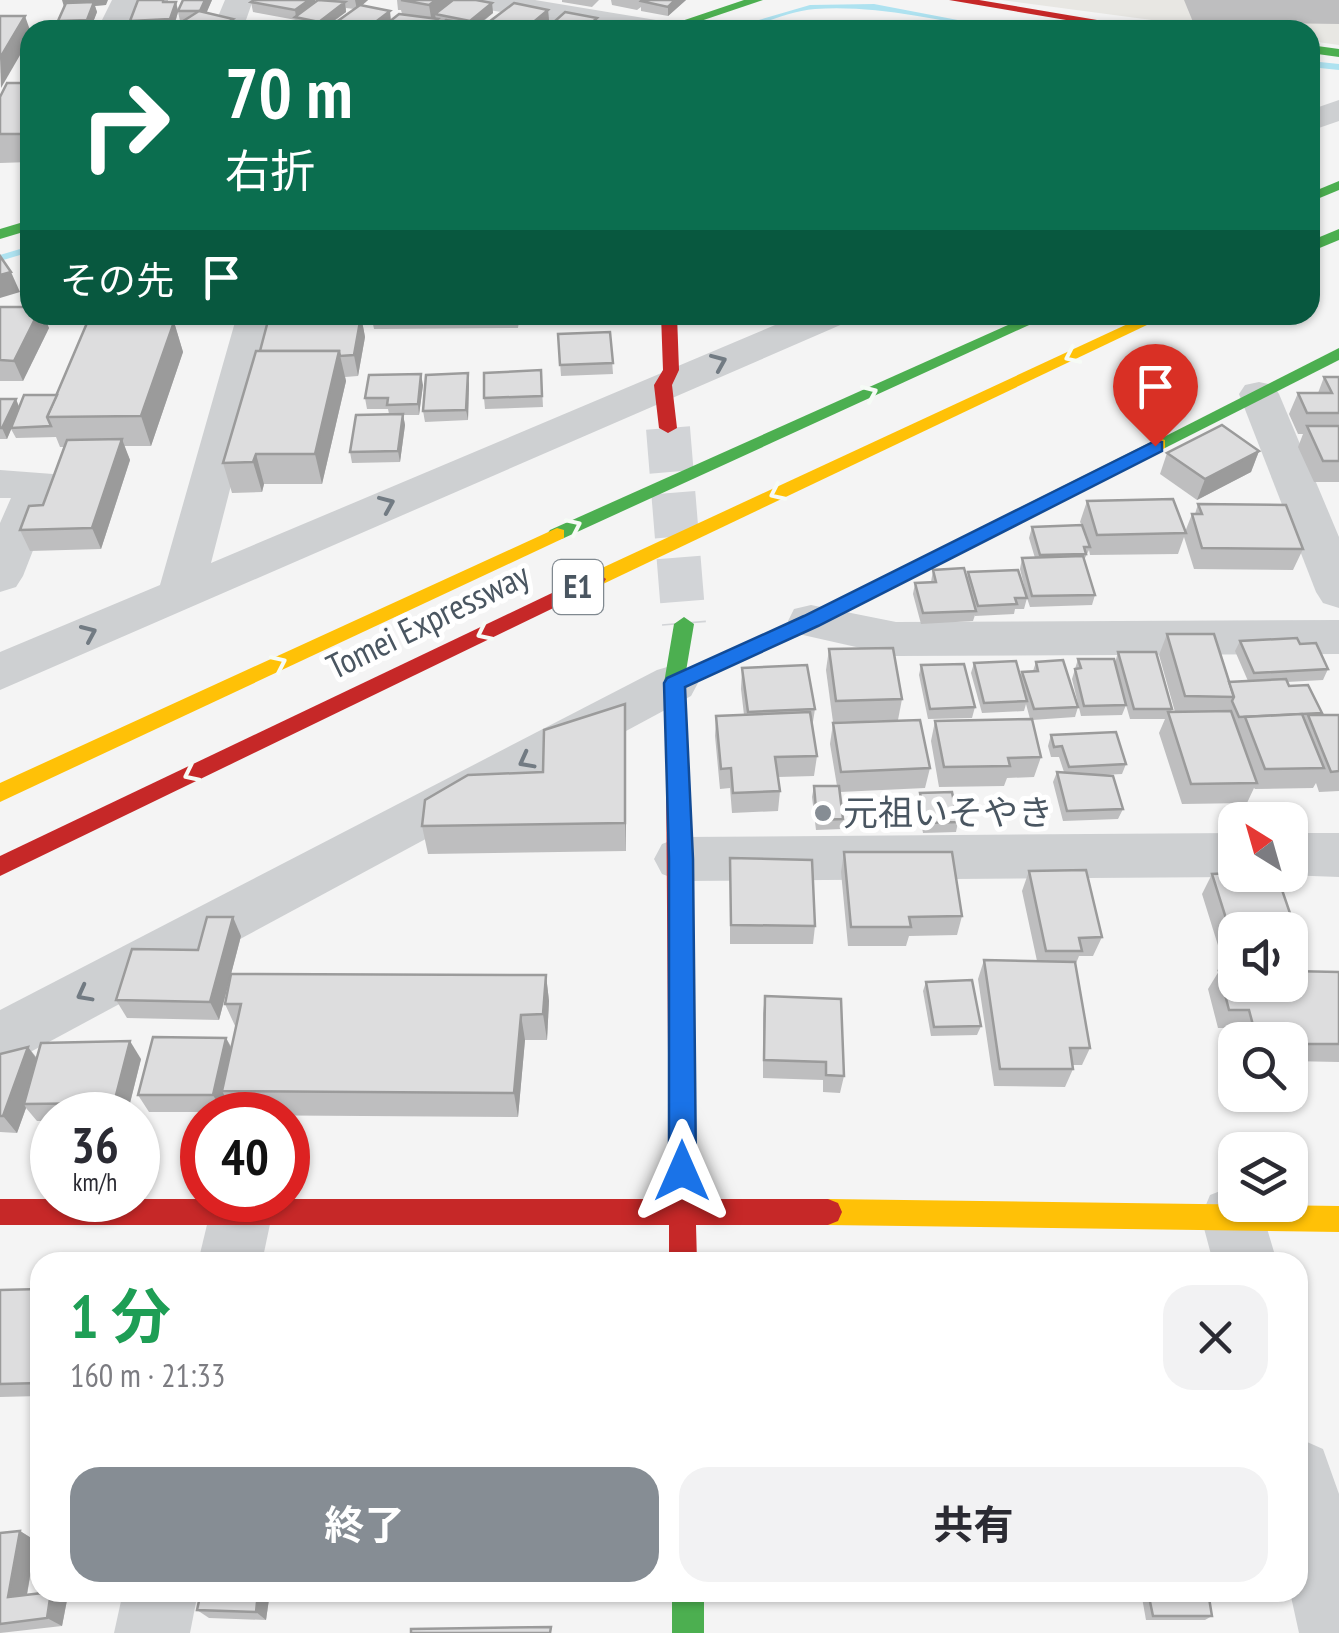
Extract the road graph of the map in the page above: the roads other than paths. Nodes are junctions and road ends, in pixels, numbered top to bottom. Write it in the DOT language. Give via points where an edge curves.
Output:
graph roads {
  1 [pos="483,0"];
  2 [pos="757,0"];
  3 [pos="955,0"];
  4 [pos="602,20"];
  5 [pos="693,20"];
  6 [pos="1085,20"];
  7 [pos="253,325"];
  8 [pos="669,325"];
  9 [pos="814,325"];
  10 [pos="1020,325"];
  11 [pos="1139,325"];
  12 [pos="1339,353"];
  13 [pos="1259,394"];
  14 [pos="666,406"];
  15 [pos="0,484"];
  16 [pos="1336,573"];
  17 [pos="0,576"];
  18 [pos="181,592"];
  19 [pos="811,621"];
  20 [pos="684,624"];
  21 [pos="1339,637"];
  22 [pos="0,672"];
  23 [pos="674,683"];
  24 [pos="0,793"];
  25 [pos="1218,855"];
  26 [pos="1308,855"];
  27 [pos="1339,855"];
  28 [pos="681,859"];
  29 [pos="0,867"];
  30 [pos="0,1039"];
  31 [pos="682,1210"];
  32 [pos="0,1212"];
  33 [pos="1339,1219"];
  34 [pos="236,1236"];
  35 [pos="1239,1240"];
  36 [pos="683,1252"];
  37 [pos="1308,1515"];
  38 [pos="159,1602"];
  39 [pos="688,1602"];
  40 [pos="152,1633"];
  41 [pos="688,1633"];
  42 [pos="1337,1633"];
  1 -- 4 [label="street"];
  2 -- 5 [label="main road"];
  3 -- 6 [label="main road"];
  7 -- 18 [label="street"];
  8 -- 14 [label="main road"];
  14 -- 9 [label="street, one-way"];
  24 -- 10 [label="main road, Tomei Expressway / E1, one-way"];
  11 -- 29 [label="main road, Tomei Expressway / E1, one-way"];
  12 -- 13 [label="main road"];
  13 -- 16 [label="street"];
  13 -- 19 [label="main road"];
  18 -- 14 [label="street, one-way"];
  15 -- 17 [label="street" via="38,484"];
  22 -- 18 [label="street, one-way"];
  19 -- 21 [label="street" via="896,639"];
  19 -- 23 [label="main road"];
  20 -- 23 [label="main road"];
  23 -- 28 [label="main road"];
  23 -- 30 [label="street, one-way"];
  25 -- 28 [label="street"];
  26 -- 27 [label="street"];
  28 -- 31 [label="main road"];
  31 -- 34 [label="main road"];
  31 -- 35 [label="main road"];
  31 -- 36 [label="main road"];
  32 -- 34 [label="main road"];
  33 -- 35 [label="main road"];
  37 -- 42 [label="street"];
  38 -- 40 [label="street"];
  39 -- 41 [label="main road"];
}
